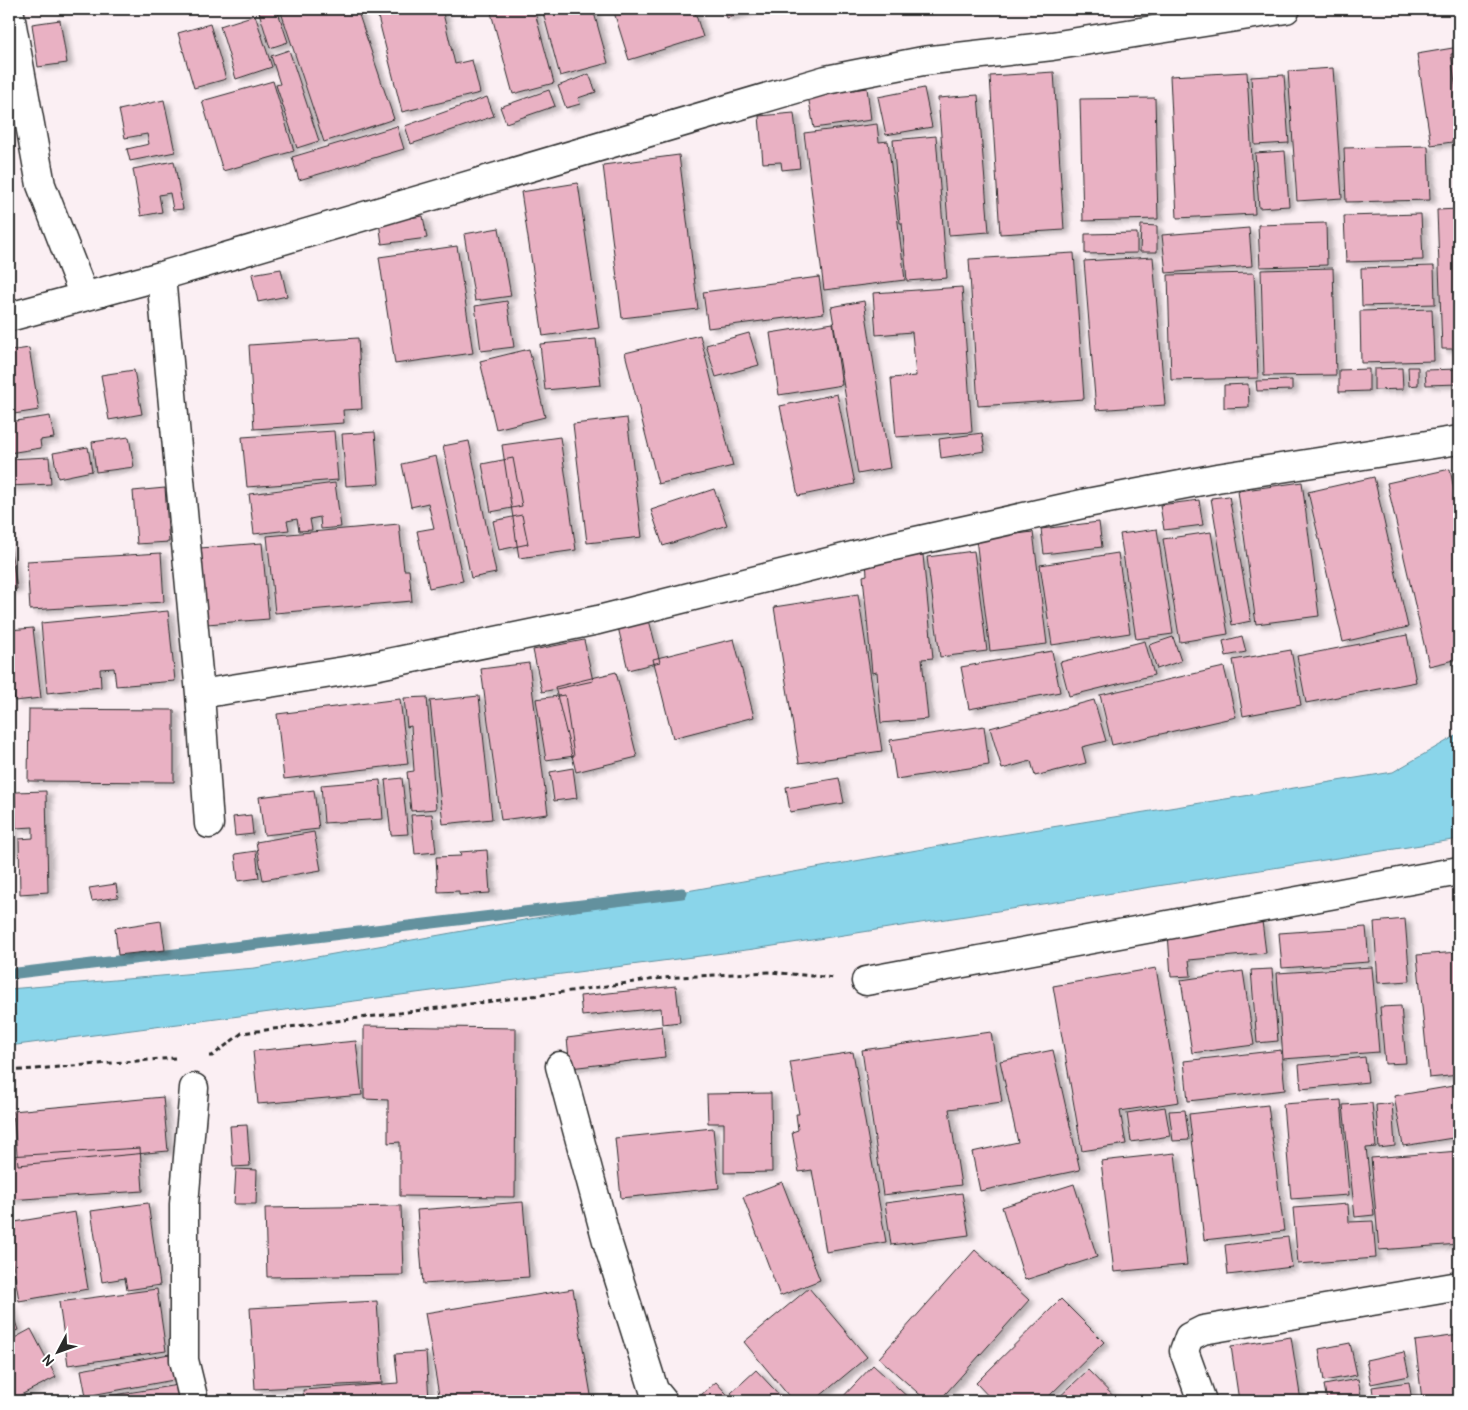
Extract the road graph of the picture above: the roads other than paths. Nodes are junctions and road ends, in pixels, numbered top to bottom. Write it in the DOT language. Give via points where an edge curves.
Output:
graph roads {
  1 [pos="9,9"];
  2 [pos="1286,9"];
  3 [pos="161,276"];
  4 [pos="84,296"];
  5 [pos="9,317"];
  6 [pos="1459,440"];
  7 [pos="200,694"];
  8 [pos="208,824"];
  9 [pos="1459,871"];
  10 [pos="866,981"];
  11 [pos="560,1066"];
  12 [pos="194,1088"];
  13 [pos="1459,1286"];
  14 [pos="194,1401"];
  15 [pos="663,1401"];
  16 [pos="1202,1401"];
  1 -- 4 [label="street" via="41,185"];
  2 -- 3 [label="street" via="1052,46 923,61 826,80"];
  3 -- 4 [label="street"];
  3 -- 7 [label="street"];
  4 -- 5 [label="street"];
  6 -- 7 [label="street" via="1217,478 1087,503 880,549 598,620 369,667"];
  7 -- 8 [label="street"];
  9 -- 10 [label="street"];
  11 -- 15 [label="street" via="607,1241 654,1390"];
  12 -- 14 [label="street" via="184,1204 184,1360"];
  13 -- 16 [label="street" via="1203,1330 1189,1337 1184,1351"];
}
